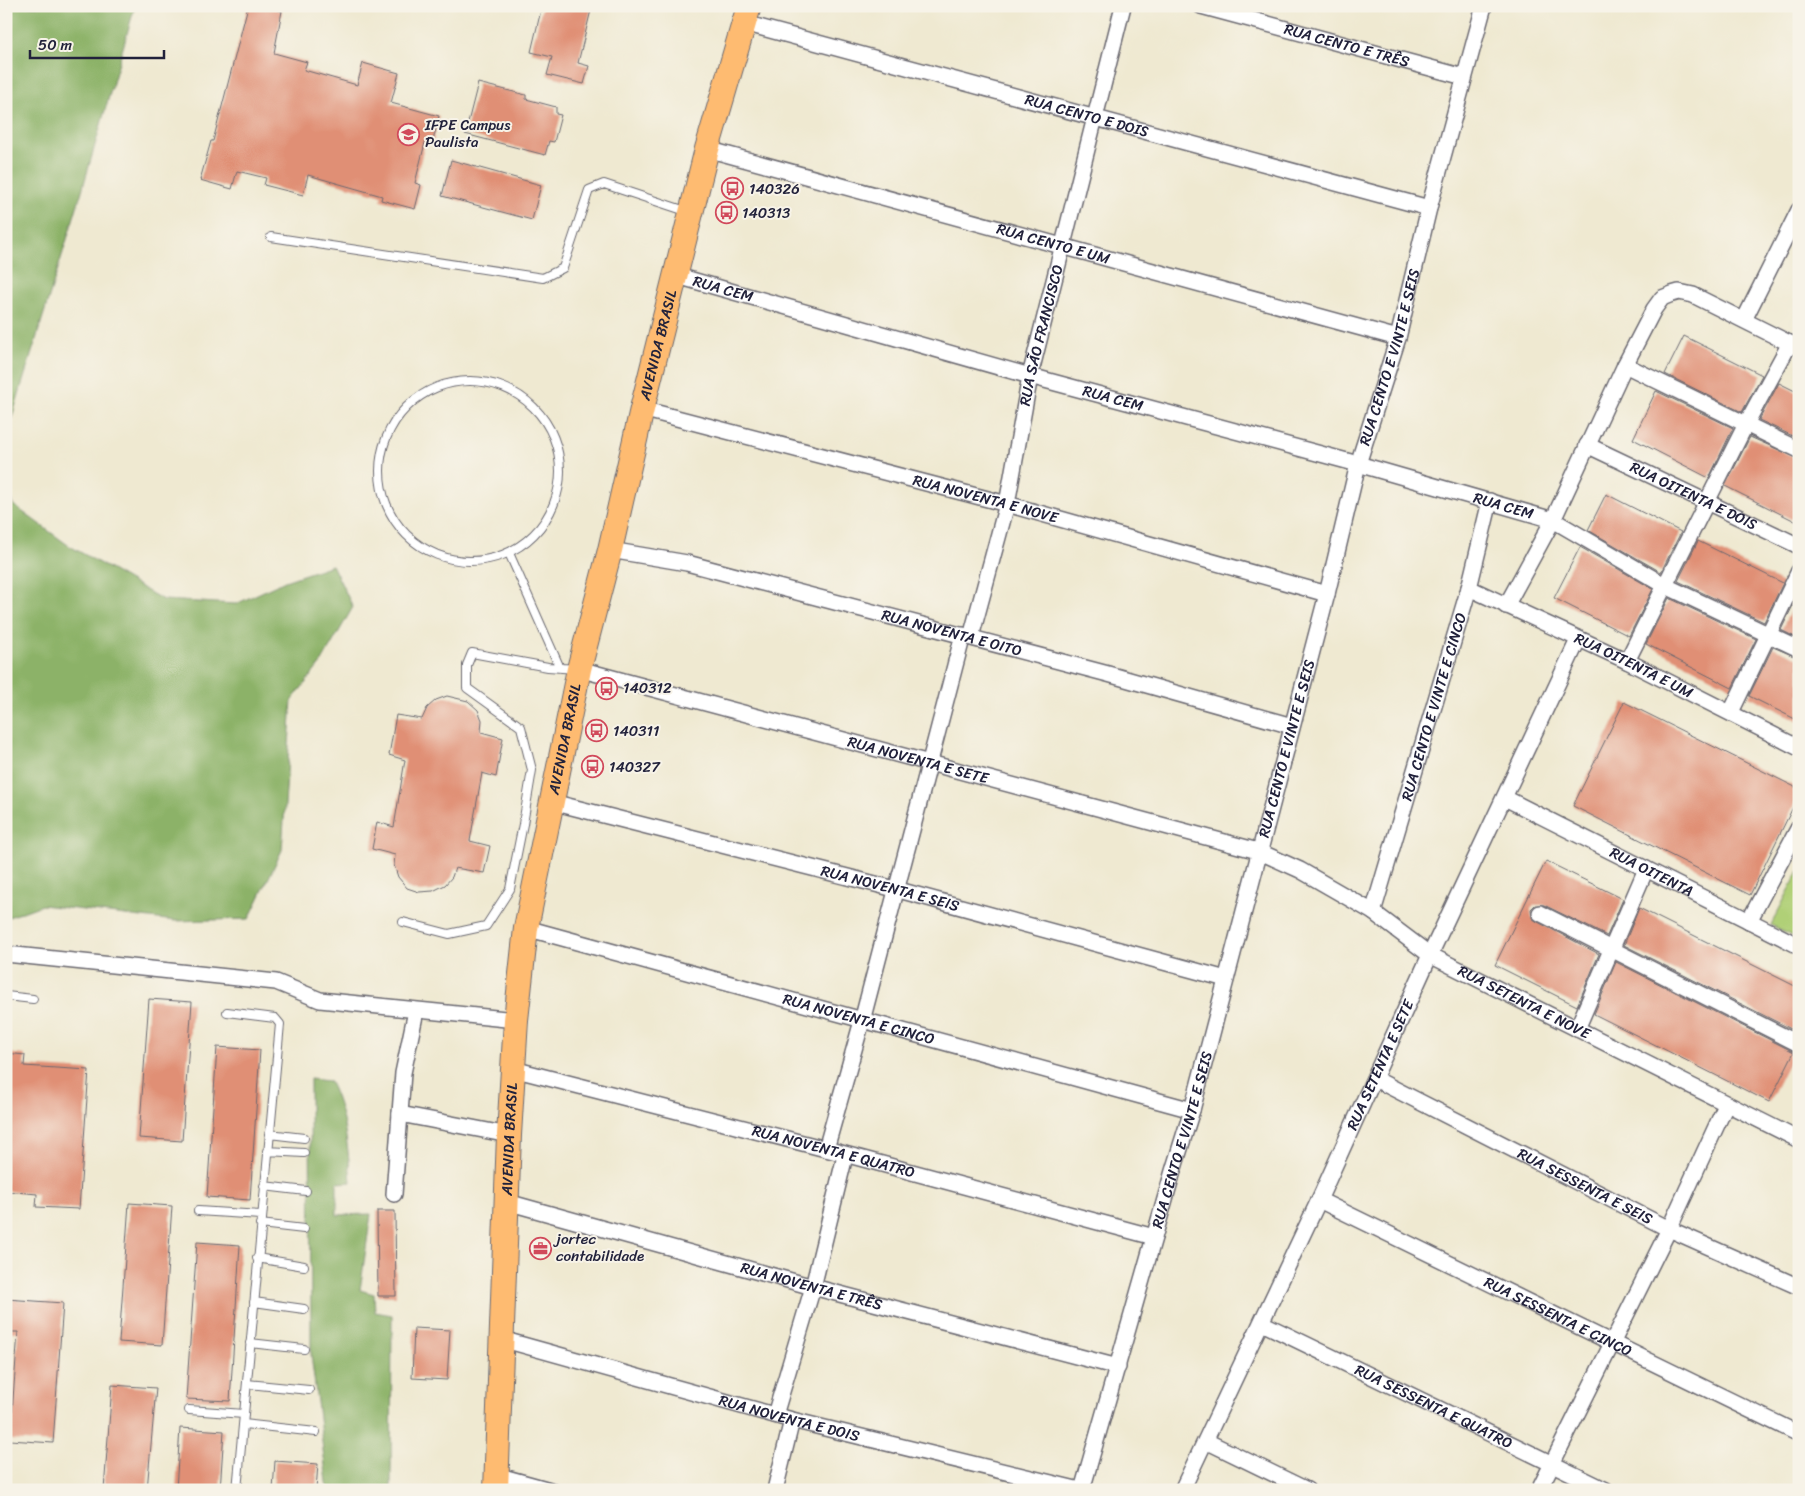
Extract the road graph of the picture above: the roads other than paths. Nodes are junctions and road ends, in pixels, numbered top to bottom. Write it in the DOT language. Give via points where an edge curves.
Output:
graph roads {
  1 [pos="1123,6"];
  2 [pos="1201,6"];
  3 [pos="1484,6"];
  4 [pos="746,14"];
  5 [pos="1464,77"];
  6 [pos="1096,118"];
  7 [pos="707,150"];
  8 [pos="1429,208"];
  9 [pos="1799,210"];
  10 [pos="691,213"];
  11 [pos="271,236"];
  12 [pos="1061,247"];
  13 [pos="674,275"];
  14 [pos="1744,320"];
  15 [pos="1398,338"];
  16 [pos="1794,346"];
  17 [pos="1625,365"];
  18 [pos="1030,376"];
  19 [pos="642,409"];
  20 [pos="1746,424"];
  21 [pos="1588,444"];
  22 [pos="1799,450"];
  23 [pos="1358,464"];
  24 [pos="1490,501"];
  25 [pos="1708,502"];
  26 [pos="1007,504"];
  27 [pos="1553,520"];
  28 [pos="1799,546"];
  29 [pos="610,550"];
  30 [pos="509,553"];
  31 [pos="1799,571"];
  32 [pos="1666,586"];
  33 [pos="1469,588"];
  34 [pos="1327,594"];
  35 [pos="1506,606"];
  36 [pos="1768,634"];
  37 [pos="968,636"];
  38 [pos="1578,640"];
  39 [pos="1799,649"];
  40 [pos="1627,661"];
  41 [pos="570,669"];
  42 [pos="1731,712"];
  43 [pos="1292,726"];
  44 [pos="1799,748"];
  45 [pos="929,763"];
  46 [pos="1504,798"];
  47 [pos="552,802"];
  48 [pos="1799,827"];
  49 [pos="1258,851"];
  50 [pos="1646,869"];
  51 [pos="895,889"];
  52 [pos="1373,912"];
  53 [pos="1540,913"];
  54 [pos="1749,921"];
  55 [pos="403,922"];
  56 [pos="526,928"];
  57 [pos="1799,946"];
  58 [pos="1612,948"];
  59 [pos="6,954"];
  60 [pos="1430,955"];
  61 [pos="1226,978"];
  62 [pos="6,996"];
  63 [pos="33,999"];
  64 [pos="416,1011"];
  65 [pos="227,1012"];
  66 [pos="516,1020"];
  67 [pos="862,1021"];
  68 [pos="1577,1029"];
  69 [pos="1799,1044"];
  70 [pos="513,1069"];
  71 [pos="1375,1079"];
  72 [pos="1726,1104"];
  73 [pos="1192,1110"];
  74 [pos="400,1114"];
  75 [pos="269,1134"];
  76 [pos="508,1136"];
  77 [pos="304,1138"];
  78 [pos="1799,1140"];
  79 [pos="826,1149"];
  80 [pos="267,1151"];
  81 [pos="304,1153"];
  82 [pos="845,1156"];
  83 [pos="264,1186"];
  84 [pos="306,1191"];
  85 [pos="394,1194"];
  86 [pos="1319,1200"];
  87 [pos="507,1202"];
  88 [pos="198,1210"];
  89 [pos="261,1215"];
  90 [pos="260,1224"];
  91 [pos="1669,1228"];
  92 [pos="304,1229"];
  93 [pos="1154,1237"];
  94 [pos="258,1258"];
  95 [pos="304,1266"];
  96 [pos="812,1287"];
  97 [pos="1799,1288"];
  98 [pos="254,1302"];
  99 [pos="304,1309"];
  100 [pos="1262,1323"];
  101 [pos="501,1338"];
  102 [pos="250,1343"];
  103 [pos="1612,1344"];
  104 [pos="304,1349"];
  105 [pos="1118,1367"];
  106 [pos="247,1384"];
  107 [pos="309,1390"];
  108 [pos="189,1410"];
  109 [pos="244,1414"];
  110 [pos="775,1415"];
  111 [pos="792,1420"];
  112 [pos="244,1424"];
  113 [pos="316,1432"];
  114 [pos="1799,1434"];
  115 [pos="1206,1441"];
  116 [pos="1553,1463"];
  117 [pos="496,1482"];
  118 [pos="238,1490"];
  119 [pos="550,1490"];
  120 [pos="774,1490"];
  121 [pos="1081,1490"];
  122 [pos="1182,1490"];
  123 [pos="1307,1490"];
  124 [pos="1539,1490"];
  125 [pos="1606,1490"];
  1 -- 6 [label="street, RUA SÃO FRANCISCO"];
  2 -- 5 [label="street, RUA CENTO E TRÊS"];
  3 -- 5 [label="street, RUA CENTO E VINTE E SEIS"];
  4 -- 6 [label="street, RUA CENTO E DOIS"];
  4 -- 7 [label="main road, AVENIDA BRASIL"];
  5 -- 8 [label="street, RUA CENTO E VINTE E SEIS"];
  6 -- 8 [label="street, RUA CENTO E DOIS"];
  6 -- 12 [label="street, RUA SÃO FRANCISCO"];
  7 -- 10 [label="main road, AVENIDA BRASIL"];
  7 -- 12 [label="street, RUA CENTO E UM"];
  8 -- 15 [label="street, RUA CENTO E VINTE E SEIS"];
  9 -- 14 [label="street"];
  10 -- 11 [label="lane" via="604,184 589,190 564,268 543,278"];
  10 -- 13 [label="main road, AVENIDA BRASIL"];
  12 -- 15 [label="street, RUA CENTO E UM"];
  12 -- 18 [label="street, RUA SÃO FRANCISCO"];
  13 -- 18 [label="street, RUA CEM"];
  13 -- 19 [label="main road, AVENIDA BRASIL"];
  14 -- 16 [label="street"];
  14 -- 17 [label="street" via="1693,295 1680,292 1662,298"];
  15 -- 23 [label="street, RUA CENTO E VINTE E SEIS"];
  16 -- 20 [label="street"];
  17 -- 20 [label="street"];
  17 -- 21 [label="street"];
  18 -- 23 [label="street, RUA CEM"];
  18 -- 26 [label="street, RUA SÃO FRANCISCO"];
  19 -- 26 [label="street, RUA NOVENTA E NOVE"];
  19 -- 29 [label="main road, AVENIDA BRASIL"];
  20 -- 22 [label="street"];
  20 -- 25 [label="street"];
  21 -- 25 [label="street, RUA OITENTA E DOIS"];
  21 -- 27 [label="street"];
  23 -- 24 [label="street, RUA CEM"];
  23 -- 34 [label="street, RUA CENTO E VINTE E SEIS"];
  24 -- 27 [label="street, RUA CEM"];
  24 -- 33 [label="street, RUA CENTO E VINTE E CINCO"];
  25 -- 28 [label="street, RUA OITENTA E DOIS"];
  25 -- 32 [label="street"];
  26 -- 34 [label="street, RUA NOVENTA E NOVE"];
  26 -- 37 [label="street, RUA SÃO FRANCISCO"];
  27 -- 32 [label="street, RUA CEM"];
  27 -- 35 [label="street"];
  29 -- 37 [label="street, RUA NOVENTA E OITO" via="687,562"];
  29 -- 41 [label="main road, AVENIDA BRASIL"];
  30 -- 30 [label="lane" via="533,537 551,513 560,485 559,455 549,427 531,404 506,388 478,380 448,382 421,394 399,414 384,440 379,470 384,501 395,521 421,548 449,560 480,562"];
  30 -- 41 [label="lane"];
  31 -- 36 [label="street"];
  32 -- 36 [label="street, RUA CEM"];
  32 -- 40 [label="street"];
  33 -- 35 [label="street, RUA OITENTA E UM"];
  33 -- 52 [label="street, RUA CENTO E VINTE E CINCO"];
  34 -- 43 [label="street, RUA CENTO E VINTE E SEIS"];
  35 -- 38 [label="street, RUA OITENTA E UM"];
  36 -- 39 [label="street, RUA CEM"];
  36 -- 42 [label="street"];
  37 -- 43 [label="street, RUA NOVENTA E OITO"];
  37 -- 45 [label="street, RUA SÃO FRANCISCO"];
  38 -- 40 [label="street, RUA OITENTA E UM"];
  38 -- 46 [label="street, RUA SETENTA E SETE"];
  40 -- 42 [label="street, RUA OITENTA E UM"];
  41 -- 45 [label="street, RUA NOVENTA E SETE"];
  41 -- 47 [label="main road, AVENIDA BRASIL"];
  41 -- 55 [label="lane" via="472,653 467,665 467,688 522,727 532,770 510,889 486,926 449,934"];
  42 -- 44 [label="street, RUA OITENTA E UM"];
  43 -- 49 [label="street, RUA CENTO E VINTE E SEIS"];
  45 -- 49 [label="street, RUA NOVENTA E SETE"];
  45 -- 51 [label="street, RUA SÃO FRANCISCO"];
  46 -- 50 [label="street, RUA OITENTA"];
  46 -- 60 [label="street, RUA SETENTA E SETE"];
  47 -- 51 [label="street, RUA NOVENTA E SEIS"];
  47 -- 56 [label="main road, AVENIDA BRASIL"];
  48 -- 54 [label="street"];
  49 -- 52 [label="street, RUA SETENTA E NOVE" via="1300,870"];
  49 -- 61 [label="street, RUA CENTO E VINTE E SEIS"];
  50 -- 54 [label="street, RUA OITENTA"];
  50 -- 58 [label="street"];
  51 -- 61 [label="street, RUA NOVENTA E SEIS"];
  51 -- 67 [label="street, RUA SÃO FRANCISCO"];
  52 -- 60 [label="street, RUA SETENTA E NOVE"];
  53 -- 58 [label="street"];
  54 -- 57 [label="street, RUA OITENTA"];
  56 -- 66 [label="main road, AVENIDA BRASIL"];
  56 -- 67 [label="street, RUA NOVENTA E CINCO"];
  58 -- 68 [label="street"];
  58 -- 69 [label="street"];
  59 -- 64 [label="street" via="276,982 320,1000"];
  60 -- 68 [label="street, RUA SETENTA E NOVE"];
  60 -- 71 [label="street, RUA SETENTA E SETE"];
  61 -- 73 [label="street, RUA CENTO E VINTE E SEIS"];
  62 -- 63 [label="lane"];
  64 -- 66 [label="street"];
  64 -- 74 [label="street" via="403,1073"];
  65 -- 75 [label="lane" via="275,1018 280,1024"];
  66 -- 70 [label="main road, AVENIDA BRASIL"];
  67 -- 73 [label="street, RUA NOVENTA E CINCO"];
  67 -- 79 [label="street, RUA SÃO FRANCISCO"];
  68 -- 72 [label="street, RUA SETENTA E NOVE"];
  70 -- 76 [label="main road, AVENIDA BRASIL"];
  70 -- 79 [label="street, RUA NOVENTA E QUATRO"];
  71 -- 86 [label="street, RUA SETENTA E SETE"];
  71 -- 91 [label="street, RUA SESSENTA E SEIS"];
  72 -- 78 [label="street, RUA SETENTA E NOVE"];
  72 -- 91 [label="street"];
  73 -- 93 [label="street, RUA CENTO E VINTE E SEIS"];
  74 -- 76 [label="street"];
  74 -- 85 [label="street"];
  75 -- 77 [label="lane"];
  75 -- 80 [label="lane"];
  76 -- 87 [label="main road, AVENIDA BRASIL"];
  79 -- 82 [label="street, RUA NOVENTA E QUATRO"];
  80 -- 81 [label="lane"];
  80 -- 83 [label="lane"];
  82 -- 93 [label="street, RUA NOVENTA E QUATRO"];
  82 -- 96 [label="street"];
  83 -- 84 [label="lane"];
  83 -- 89 [label="lane"];
  86 -- 100 [label="street, RUA SETENTA E SETE"];
  86 -- 103 [label="street, RUA SESSENTA E CINCO"];
  87 -- 96 [label="street, RUA NOVENTA E TRÊS"];
  87 -- 101 [label="main road, AVENIDA BRASIL"];
  88 -- 89 [label="lane"];
  89 -- 90 [label="lane"];
  90 -- 92 [label="lane"];
  90 -- 94 [label="lane"];
  91 -- 97 [label="street, RUA SESSENTA E SEIS"];
  91 -- 103 [label="street"];
  93 -- 105 [label="street, RUA CENTO E VINTE E SEIS"];
  94 -- 95 [label="lane"];
  94 -- 98 [label="lane"];
  96 -- 105 [label="street, RUA NOVENTA E TRÊS"];
  96 -- 110 [label="street"];
  98 -- 99 [label="lane"];
  98 -- 102 [label="lane"];
  100 -- 115 [label="street, RUA SETENTA E SETE"];
  100 -- 116 [label="street, RUA SESSENTA E QUATRO"];
  101 -- 110 [label="street, RUA NOVENTA E DOIS"];
  101 -- 117 [label="main road, AVENIDA BRASIL"];
  102 -- 104 [label="lane"];
  102 -- 106 [label="lane"];
  103 -- 114 [label="street, RUA SESSENTA E CINCO"];
  103 -- 116 [label="street"];
  105 -- 121 [label="street, RUA CENTO E VINTE E SEIS"];
  106 -- 107 [label="lane"];
  106 -- 109 [label="lane"];
  108 -- 109 [label="lane"];
  109 -- 112 [label="lane"];
  110 -- 111 [label="street, RUA NOVENTA E DOIS"];
  111 -- 120 [label="street"];
  111 -- 121 [label="street, RUA NOVENTA E DOIS"];
  112 -- 113 [label="lane"];
  112 -- 118 [label="lane"];
  115 -- 122 [label="street, RUA SETENTA E SETE"];
  115 -- 123 [label="street"];
  116 -- 124 [label="street"];
  116 -- 125 [label="street, RUA SESSENTA E QUATRO"];
  117 -- 119 [label="street"];
}
